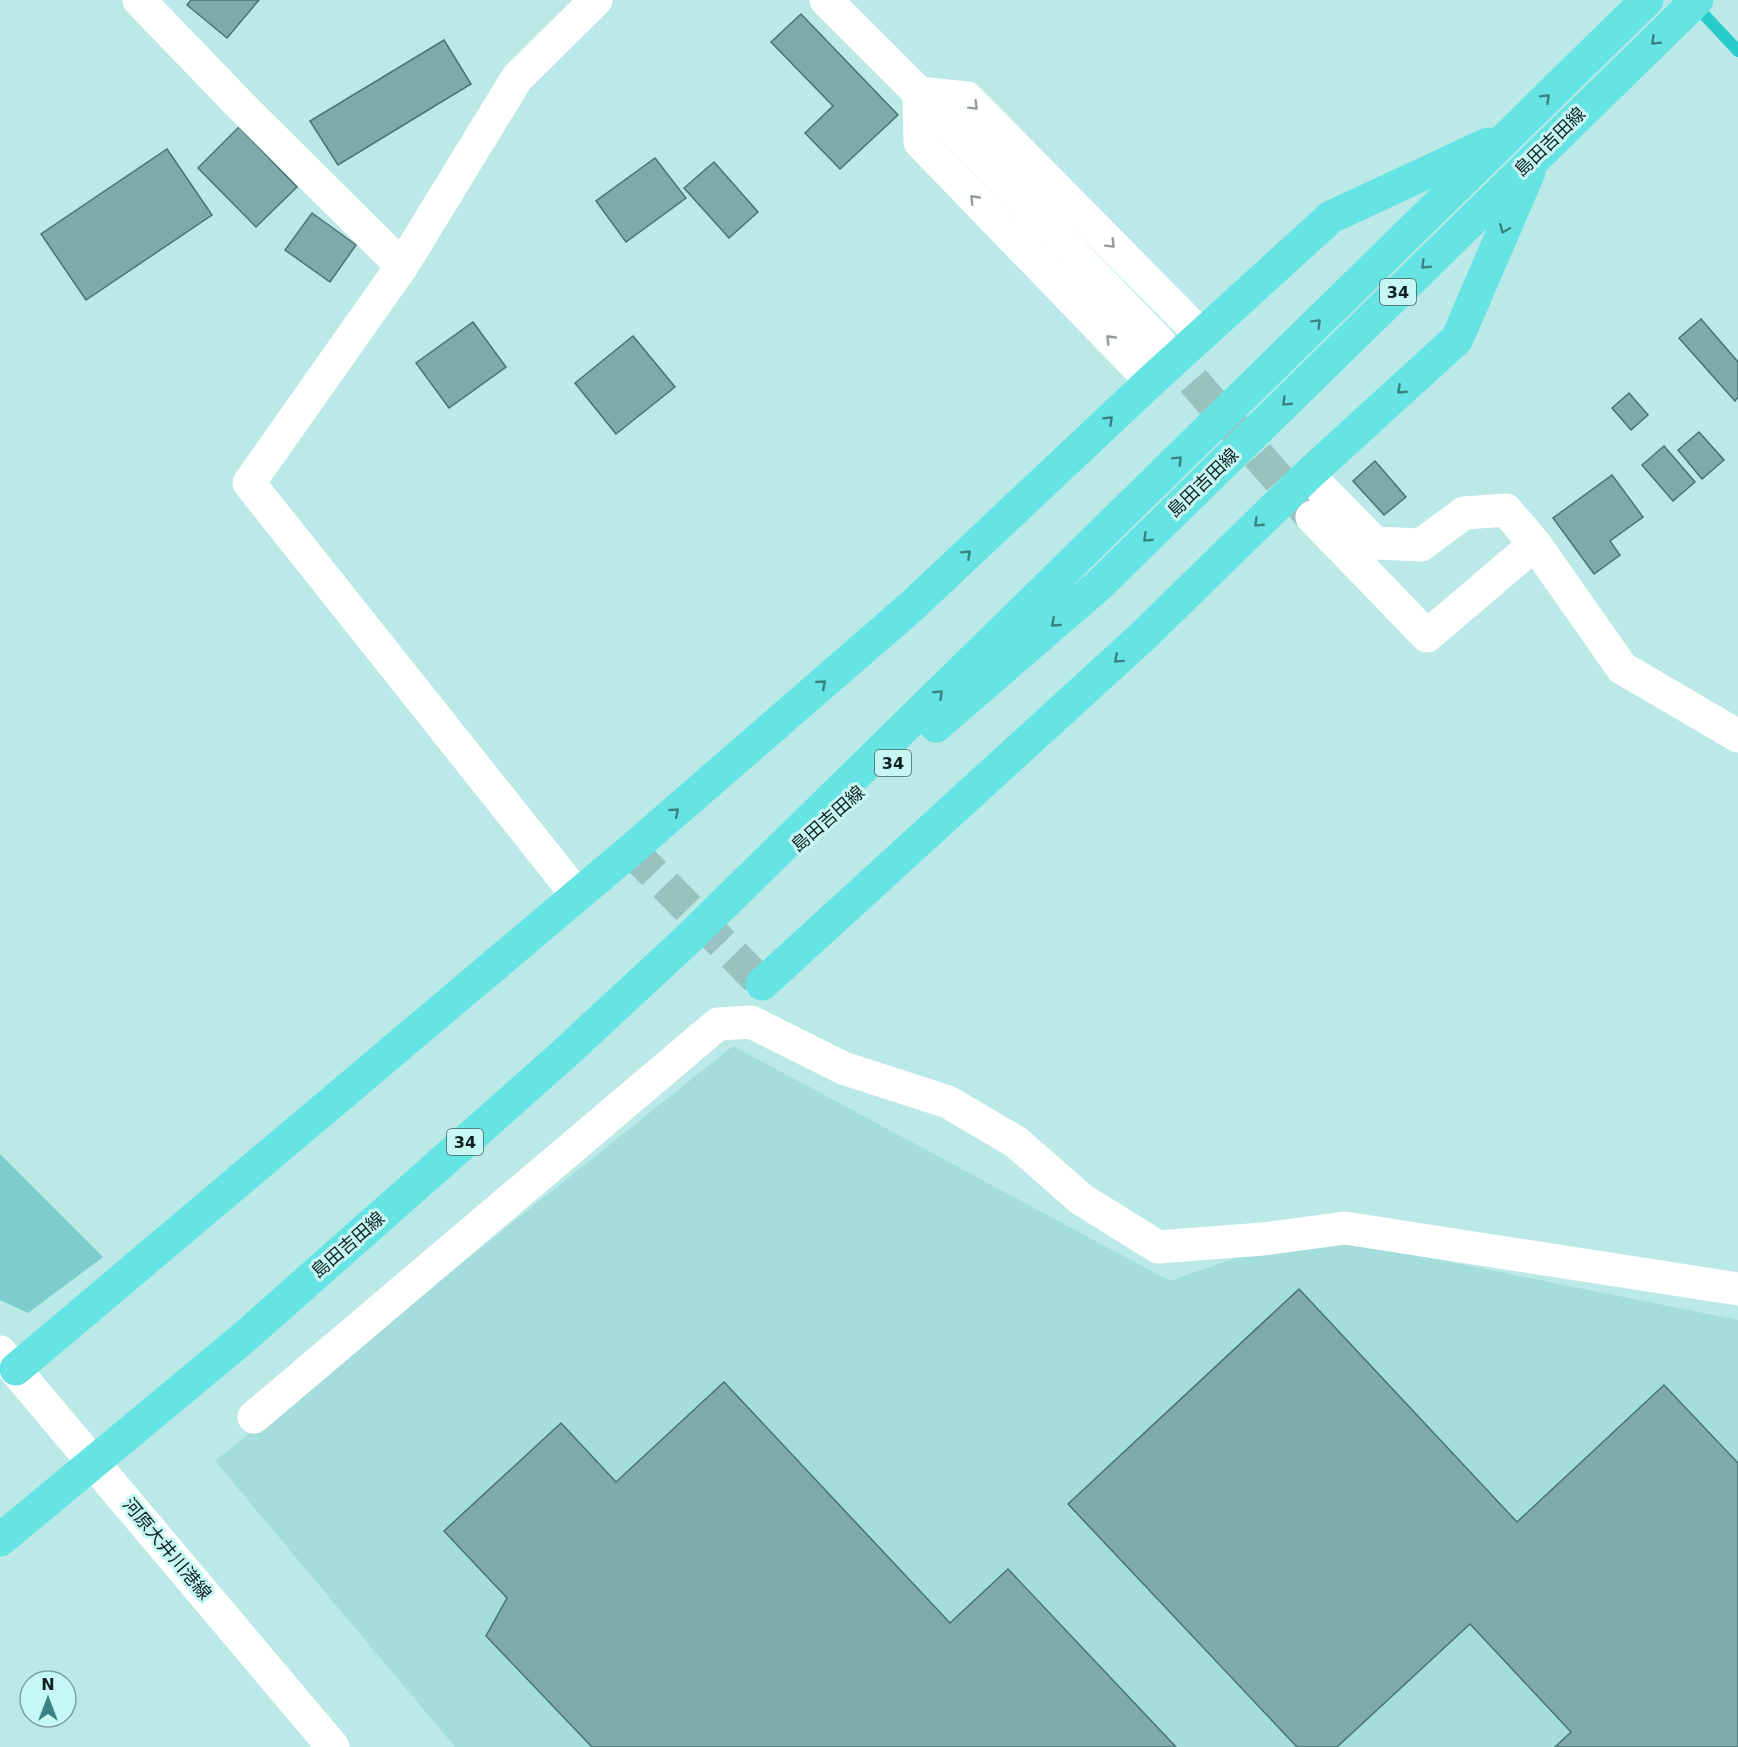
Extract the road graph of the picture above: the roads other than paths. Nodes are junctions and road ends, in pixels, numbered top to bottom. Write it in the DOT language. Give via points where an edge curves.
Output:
graph roads {
  1 [pos="139,0"];
  2 [pos="596,0"];
  3 [pos="826,0"];
  4 [pos="1647,0"];
  5 [pos="1697,0"];
  6 [pos="919,93"];
  7 [pos="1509,135"];
  8 [pos="1536,156"];
  9 [pos="402,266"];
  10 [pos="1201,335"];
  11 [pos="1161,344"];
  12 [pos="1150,381"];
  13 [pos="1308,476"];
  14 [pos="1312,518"];
  15 [pos="1535,544"];
  16 [pos="1738,736"];
  17 [pos="577,895"];
  18 [pos="687,940"];
  19 [pos="762,984"];
  20 [pos="1738,1289"];
  21 [pos="8,1360"];
  22 [pos="254,1417"];
  23 [pos="0,1540"];
  24 [pos="333,1747"];
  1 -- 9 [label="street"];
  2 -- 9 [label="street" via="517,78"];
  3 -- 6 [label="street"];
  7 -- 4 [label="main road, 島田吉田線 / 34, one-way"];
  5 -- 8 [label="main road, 島田吉田線 / 34, one-way"];
  6 -- 10 [label="street, one-way" via="967,98"];
  6 -- 11 [label="street"];
  12 -- 6 [label="street, one-way" via="920,142"];
  7 -- 10 [label="main road" via="1331,217"];
  18 -- 7 [label="main road, 島田吉田線 / 34, one-way"];
  8 -- 13 [label="main road, one-way" via="1457,339"];
  8 -- 18 [label="main road, 島田吉田線 / 34, one-way" via="1099,585"];
  9 -- 17 [label="street" via="249,483"];
  10 -- 12 [label="main road"];
  17 -- 12 [label="main road, one-way" via="912,606"];
  13 -- 15 [label="street" via="1375,543 1421,545 1464,513 1506,510"];
  13 -- 19 [label="main road, one-way" via="1143,636"];
  14 -- 15 [label="street" via="1428,636"];
  15 -- 16 [label="street" via="1622,668"];
  17 -- 21 [label="main road"];
  18 -- 23 [label="main road, 島田吉田線 / 34" via="241,1340"];
  20 -- 22 [label="street" via="1346,1228 1158,1247 1081,1199 1016,1142 948,1102 843,1068 751,1022 718,1024"];
  21 -- 24 [label="street, 河原大井川港線"];
}
